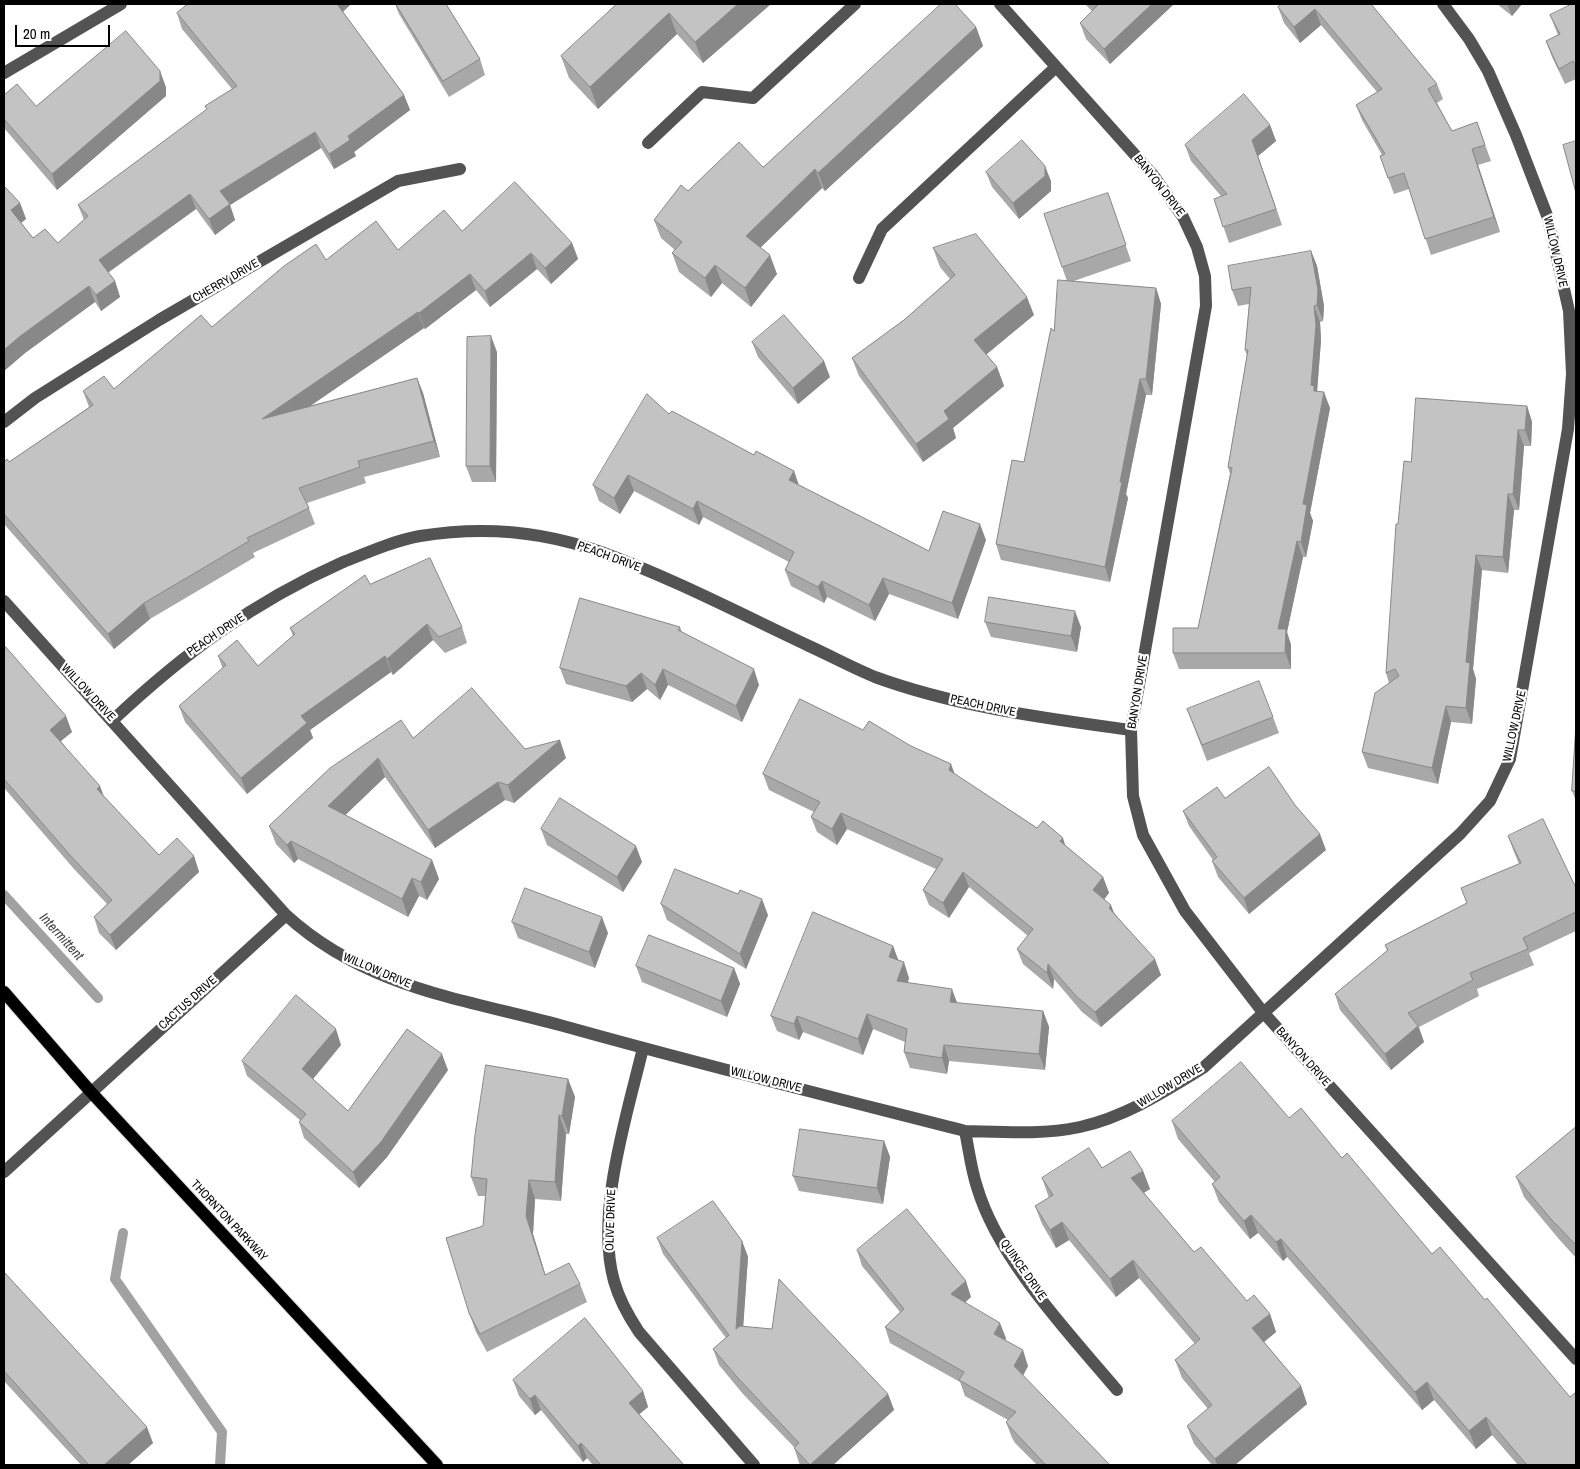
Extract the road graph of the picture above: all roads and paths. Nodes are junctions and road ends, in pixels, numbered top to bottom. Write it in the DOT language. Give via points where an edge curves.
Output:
graph roads {
  1 [pos="121,4"];
  2 [pos="855,4"];
  3 [pos="1000,4"];
  4 [pos="1443,4"];
  5 [pos="1056,67"];
  6 [pos="4,72"];
  7 [pos="648,144"];
  8 [pos="460,169"];
  9 [pos="860,278"];
  10 [pos="4,422"];
  11 [pos="4,601"];
  12 [pos="112,720"];
  13 [pos="1131,730"];
  14 [pos="286,915"];
  15 [pos="4,992"];
  16 [pos="1262,1011"];
  17 [pos="643,1048"];
  18 [pos="90,1092"];
  19 [pos="966,1131"];
  20 [pos="4,1172"];
  21 [pos="1576,1359"];
  22 [pos="1116,1390"];
  23 [pos="437,1465"];
  24 [pos="754,1465"];
  1 -- 6 [label="street"];
  2 -- 7 [label="street" via="753,98 702,92"];
  3 -- 5 [label="street, BANYON DRIVE"];
  4 -- 16 [label="street, WILLOW DRIVE" via="1488,71 1516,135 1548,218 1569,311 1572,374 1568,429 1510,759 1490,801 1460,834"];
  5 -- 9 [label="street" via="882,230"];
  5 -- 13 [label="street, BANYON DRIVE" via="1153,175 1183,217 1197,247 1205,276 1206,306"];
  8 -- 10 [label="street, CHERRY DRIVE" via="398,181 159,320 35,398"];
  11 -- 12 [label="street, WILLOW DRIVE"];
  12 -- 13 [label="street, PEACH DRIVE" via="196,647 289,589 369,552 418,537 464,531 523,532 601,552 874,676 940,697 1013,714"];
  12 -- 14 [label="street, WILLOW DRIVE"];
  13 -- 16 [label="street, BANYON DRIVE" via="1133,796 1143,835 1185,911"];
  14 -- 17 [label="street, WILLOW DRIVE" via="330,950 390,979 457,1000"];
  14 -- 18 [label="street, CACTUS DRIVE"];
  15 -- 18 [label="main road, THORNTON PARKWAY"];
  16 -- 19 [label="street, WILLOW DRIVE" via="1202,1068 1132,1109 1079,1127 1023,1133"];
  16 -- 21 [label="street, BANYON DRIVE"];
  17 -- 19 [label="street, WILLOW DRIVE"];
  17 -- 24 [label="street, OLIVE DRIVE" via="610,1198 608,1247 614,1281 630,1318 640,1332"];
  18 -- 20 [label="street, CACTUS DRIVE"];
  18 -- 23 [label="main road, THORNTON PARKWAY"];
  19 -- 22 [label="street, QUINCE DRIVE" via="977,1188 995,1230 1044,1301"];
}
